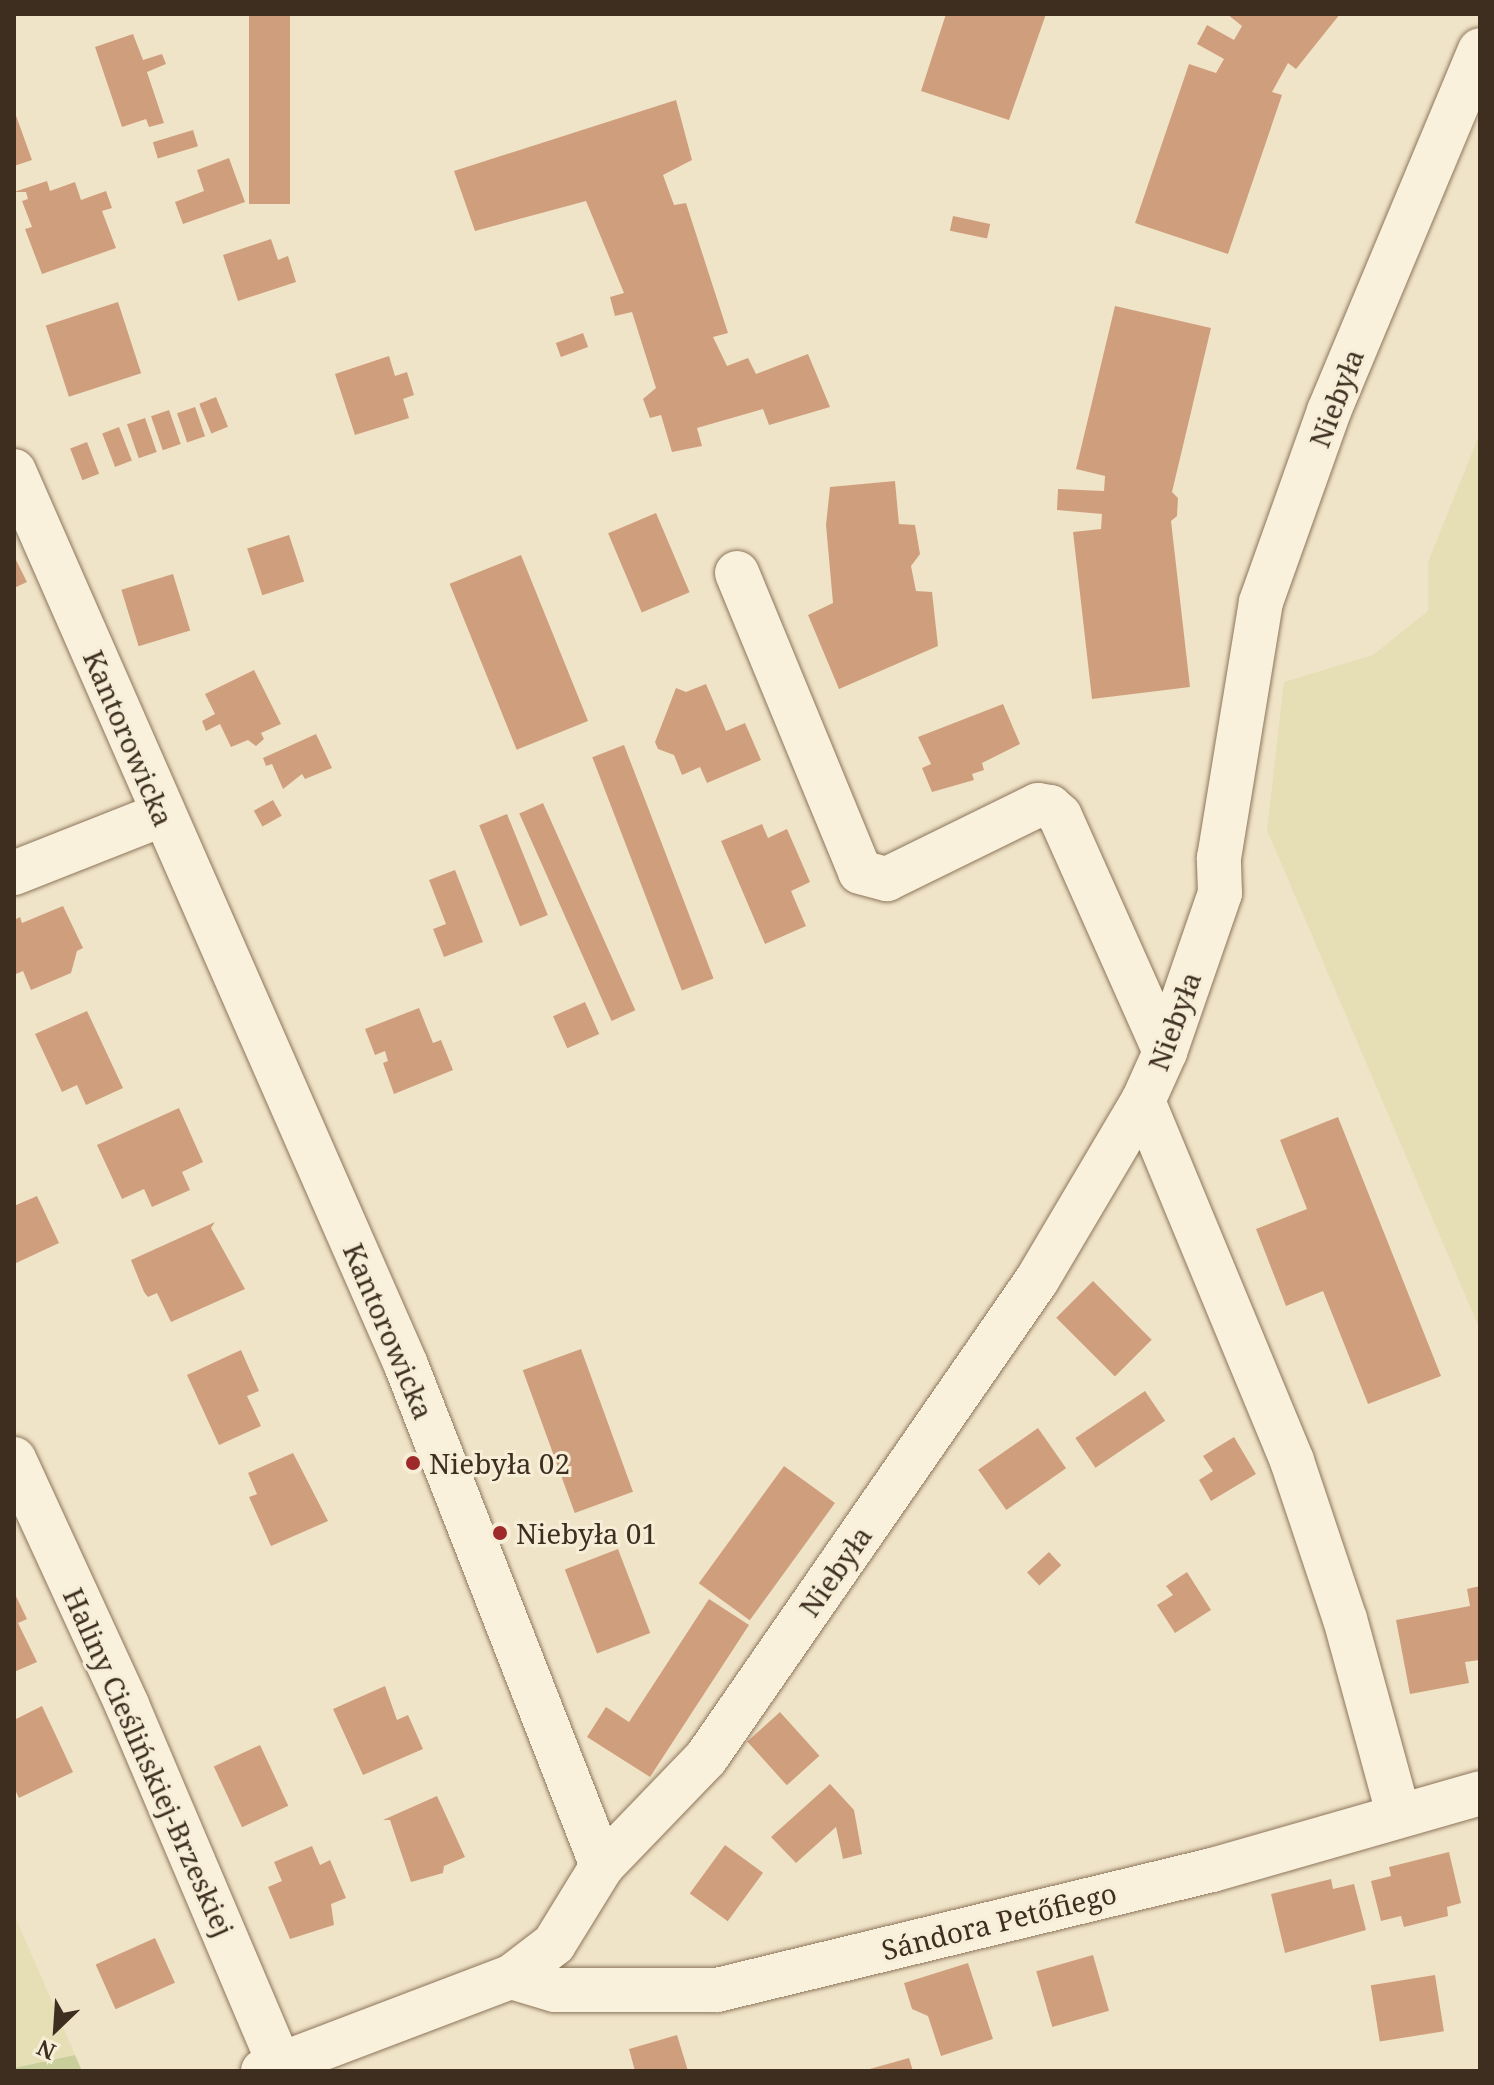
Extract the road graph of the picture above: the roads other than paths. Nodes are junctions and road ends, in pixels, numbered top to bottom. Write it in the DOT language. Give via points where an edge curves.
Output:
graph roads {
  1 [pos="1480,50"];
  2 [pos="14,471"];
  3 [pos="737,573"];
  4 [pos="161,815"];
  5 [pos="14,873"];
  6 [pos="1165,1052"];
  7 [pos="1143,1101"];
  8 [pos="14,1459"];
  9 [pos="1480,1793"];
  10 [pos="1398,1813"];
  11 [pos="602,1866"];
  12 [pos="511,1977"];
  13 [pos="271,2068"];
  1 -- 6 [label="street, Niebyła" via="1329,411 1261,602 1219,858 1220,893"];
  2 -- 4 [label="street, Kantorowicka"];
  3 -- 6 [label="street" via="860,872 887,879 1038,805 1050,807 1060,816"];
  4 -- 5 [label="street"];
  4 -- 11 [label="street, Kantorowicka" via="406,1365"];
  6 -- 7 [label="street, Niebyła"];
  7 -- 10 [label="street" via="1292,1461 1345,1619"];
  7 -- 11 [label="street, Niebyła" via="1037,1280 706,1758"];
  8 -- 13 [label="street, Haliny Cieślińskiej-Brzeskiej" via="127,1705"];
  9 -- 10 [label="street, Sándora Petőfiego"];
  10 -- 12 [label="street, Sándora Petőfiego" via="1212,1870 717,1990 555,1990"];
  11 -- 12 [label="street" via="554,1944"];
  12 -- 13 [label="street"];
}
